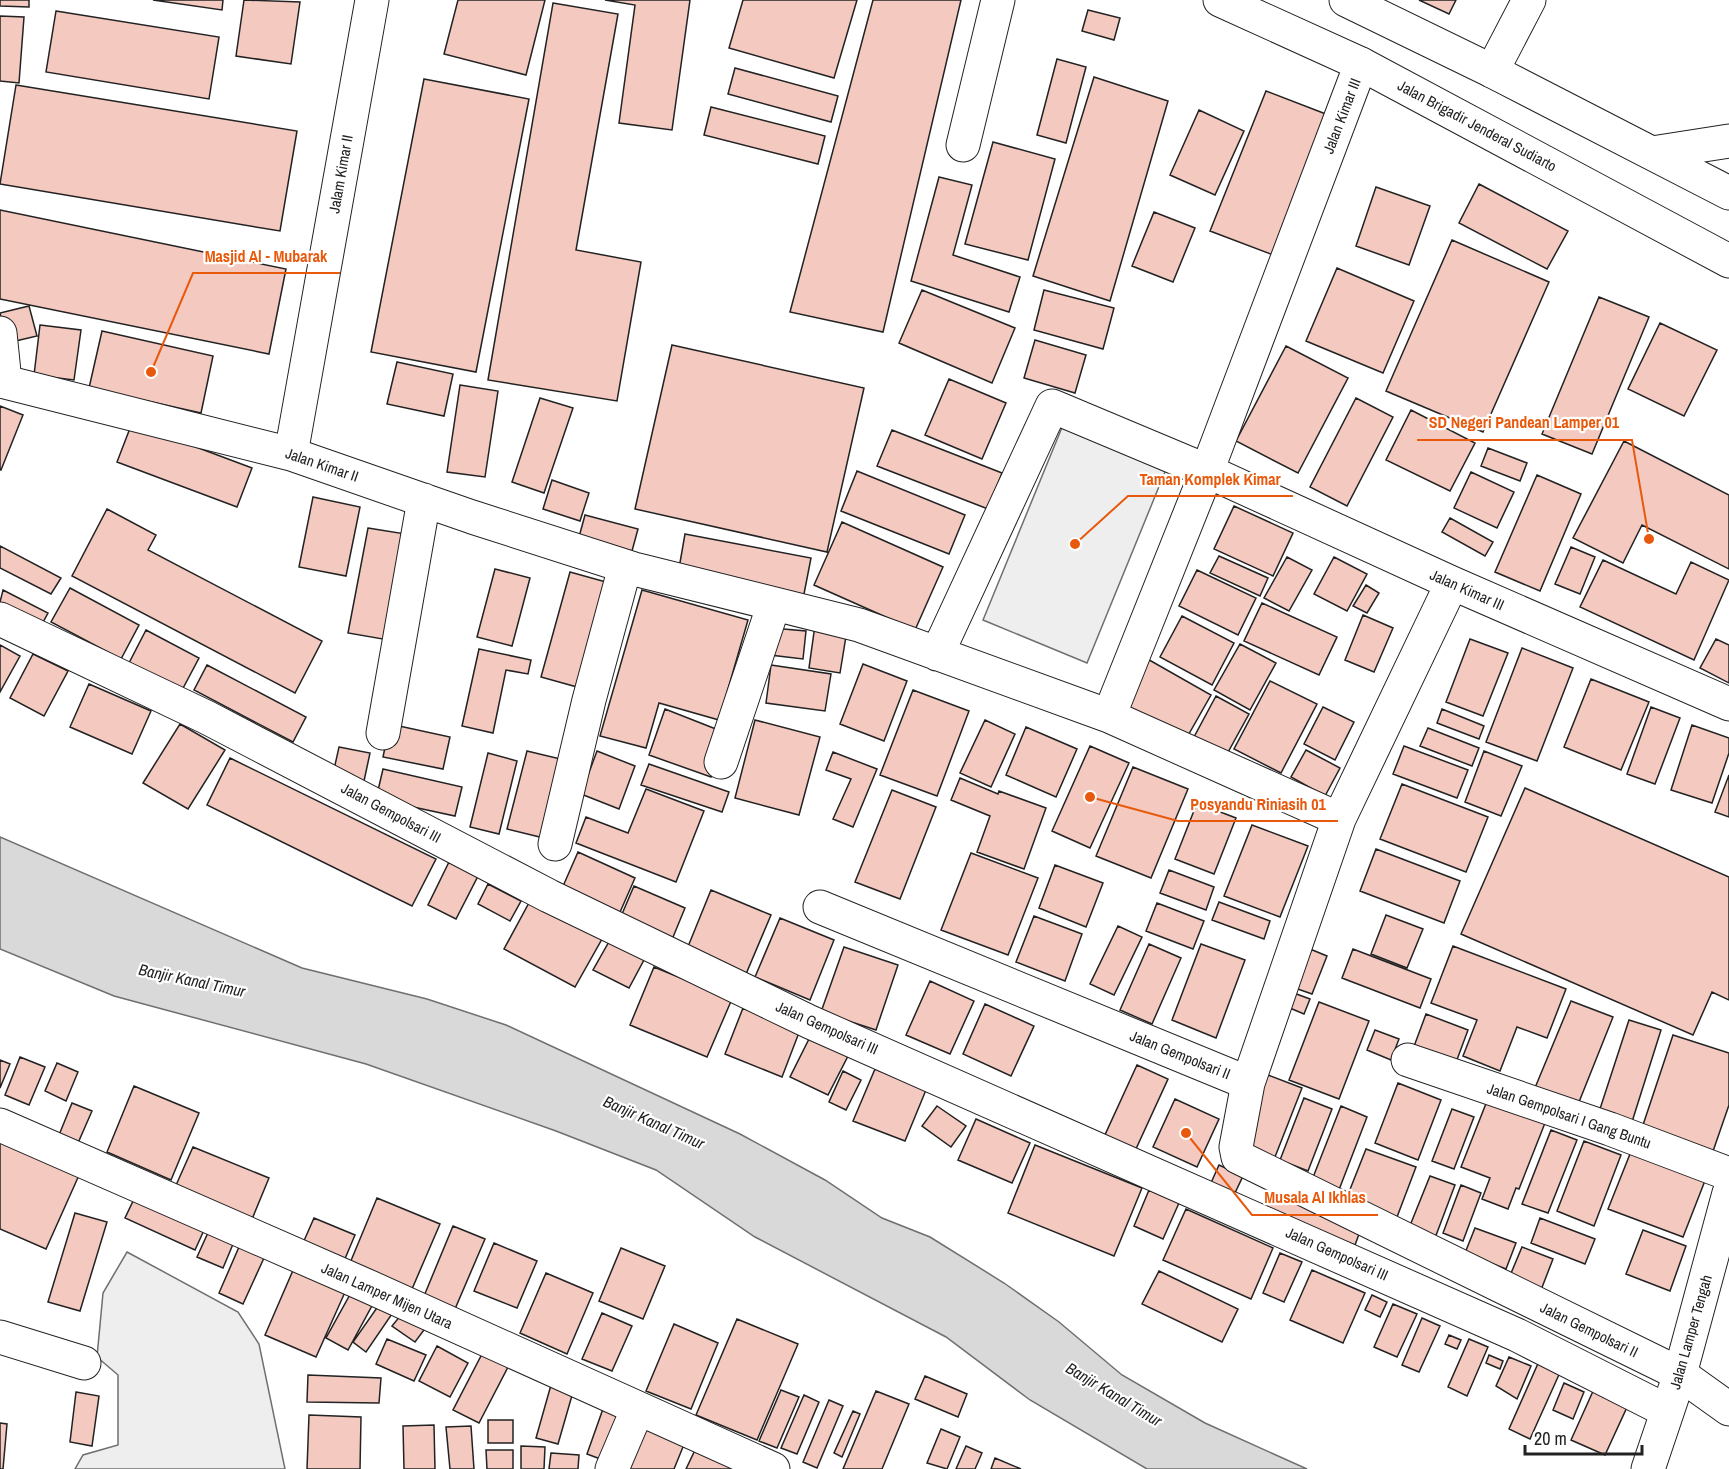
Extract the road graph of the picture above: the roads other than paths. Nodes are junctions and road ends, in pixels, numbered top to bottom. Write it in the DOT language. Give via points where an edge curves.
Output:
graph roads {
  1 [pos="372,0"];
  2 [pos="998,0"];
  3 [pos="1220,0"];
  4 [pos="1346,0"];
  5 [pos="1517,4"];
  6 [pos="1361,64"];
  7 [pos="1492,71"];
  8 [pos="1729,141"];
  9 [pos="963,145"];
  10 [pos="1653,153"];
  11 [pos="1729,193"];
  12 [pos="1729,261"];
  13 [pos="0,333"];
  14 [pos="291,454"];
  15 [pos="1207,471"];
  16 [pos="424,500"];
  17 [pos="629,568"];
  18 [pos="1452,584"];
  19 [pos="774,604"];
  20 [pos="0,619"];
  21 [pos="937,654"];
  22 [pos="1729,704"];
  23 [pos="1109,716"];
  24 [pos="383,733"];
  25 [pos="721,762"];
  26 [pos="1339,819"];
  27 [pos="555,844"];
  28 [pos="820,907"];
  29 [pos="1408,1060"];
  30 [pos="1248,1083"];
  31 [pos="0,1125"];
  32 [pos="1729,1174"];
  33 [pos="1729,1192"];
  34 [pos="0,1337"];
  35 [pos="84,1363"];
  36 [pos="1680,1374"];
  37 [pos="638,1408"];
  38 [pos="1729,1409"];
  39 [pos="1667,1411"];
  40 [pos="1648,1467"];
  41 [pos="612,1469"];
  42 [pos="773,1469"];
  1 -- 14 [label="street, Jalam Kimar II"];
  2 -- 9 [label="street"];
  3 -- 6 [label="street, Jalan Brigadir Jenderal Sudiarto"];
  4 -- 7 [label="street"];
  5 -- 7 [label="street"];
  6 -- 12 [label="street, Jalan Brigadir Jenderal Sudiarto"];
  6 -- 15 [label="street, Jalan Kimar III"];
  7 -- 10 [label="street"];
  8 -- 10 [label="street"];
  10 -- 11 [label="street"];
  13 -- 14 [label="street, Jalan Kimar II" via="5,382"];
  14 -- 16 [label="street, Jalan Kimar II"];
  15 -- 18 [label="street, Jalan Kimar III"];
  15 -- 21 [label="street" via="1052,406"];
  15 -- 23 [label="street, Jalan Kimar III"];
  16 -- 17 [label="street, Jalan Kimar II"];
  16 -- 24 [label="street"];
  17 -- 19 [label="street, Jalan Kimar II"];
  17 -- 27 [label="street" via="589,700"];
  18 -- 22 [label="street, Jalan Kimar III"];
  18 -- 26 [label="street"];
  19 -- 21 [label="street, Jalan Kimar II" via="859,625"];
  19 -- 25 [label="street"];
  20 -- 39 [label="street, Jalan Gempolsari III" via="206,717 549,896 800,1017 1517,1335"];
  21 -- 23 [label="street, Jalan Kimar II"];
  23 -- 26 [label="street, Jalan Kimar II"];
  26 -- 30 [label="street"];
  28 -- 30 [label="street, Jalan Gempolsari II"];
  29 -- 32 [label="street, Jalan Gempolsari I Gang Buntu"];
  30 -- 36 [label="street, Jalan Gempolsari II" via="1236,1147 1241,1160"];
  31 -- 37 [label="street, Jalan Lamper Mijen Utara"];
  33 -- 36 [label="street, Jalan Lamper Tengah"];
  34 -- 35 [label="street"];
  36 -- 38 [label="street, Jalan Gempolsari II"];
  36 -- 39 [label="street, Jalan Lamper Tengah"];
  37 -- 41 [label="street"];
  37 -- 42 [label="street, Jalan Lamper Mijen Utara"];
  39 -- 40 [label="street, Jalan Lamper Tengah"];
}
